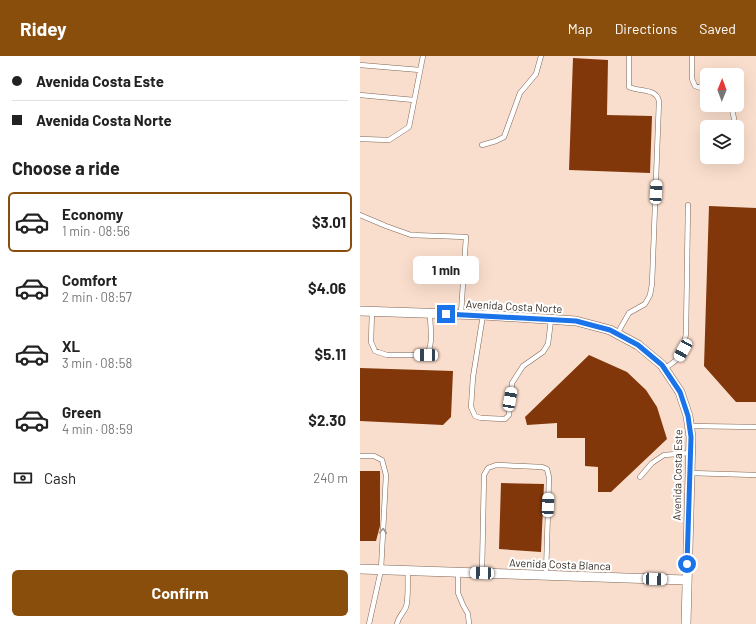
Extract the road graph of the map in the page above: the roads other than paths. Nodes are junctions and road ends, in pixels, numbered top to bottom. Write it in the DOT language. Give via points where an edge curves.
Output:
graph roads {
  1 [pos="423,56"];
  2 [pos="541,56"];
  3 [pos="629,56"];
  4 [pos="692,56"];
  5 [pos="360,65"];
  6 [pos="420,70"];
  7 [pos="700,88"];
  8 [pos="360,96"];
  9 [pos="414,100"];
  10 [pos="360,139"];
  11 [pos="482,145"];
  12 [pos="688,205"];
  13 [pos="360,215"];
  14 [pos="360,311"];
  15 [pos="372,311"];
  16 [pos="430,314"];
  17 [pos="461,314"];
  18 [pos="483,315"];
  19 [pos="551,320"];
  20 [pos="617,334"];
  21 [pos="638,345"];
  22 [pos="665,368"];
  23 [pos="689,426"];
  24 [pos="756,428"];
  25 [pos="690,453"];
  26 [pos="360,456"];
  27 [pos="690,473"];
  28 [pos="756,475"];
  29 [pos="640,477"];
  30 [pos="360,569"];
  31 [pos="381,570"];
  32 [pos="408,571"];
  33 [pos="458,572"];
  34 [pos="482,573"];
  35 [pos="546,575"];
  36 [pos="686,580"];
  37 [pos="369,624"];
  38 [pos="397,624"];
  39 [pos="469,624"];
  40 [pos="686,624"];
  1 -- 6 [label="lane"];
  2 -- 11 [label="lane" via="536,74 520,93 504,137"];
  3 -- 20 [label="lane" via="630,87 654,92 660,101 650,295 645,304 629,313"];
  4 -- 7 [label="lane" via="692,79 695,86"];
  5 -- 6 [label="lane"];
  6 -- 9 [label="lane"];
  8 -- 9 [label="lane"];
  9 -- 10 [label="lane" via="409,127 389,140"];
  12 -- 22 [label="lane" via="686,333 678,360"];
  13 -- 17 [label="lane" via="411,235 466,237"];
  14 -- 15 [label="street, Avenida Costa Norte"];
  15 -- 16 [label="street, Avenida Costa Norte"];
  15 -- 16 [label="lane" via="371,342 375,351 387,355 426,355 430,344"];
  16 -- 17 [label="street, Avenida Costa Norte"];
  17 -- 18 [label="street, Avenida Costa Norte"];
  18 -- 19 [label="street, Avenida Costa Norte"];
  18 -- 19 [label="lane" via="471,407 475,416 482,418 505,419 508,415 512,383 523,366 546,348"];
  19 -- 20 [label="street, Avenida Costa Norte" via="576,321"];
  20 -- 21 [label="street, Avenida Costa Norte"];
  21 -- 22 [label="street, Avenida Costa Este"];
  22 -- 23 [label="street, Avenida Costa Este" via="680,392"];
  23 -- 24 [label="lane"];
  23 -- 25 [label="street, Avenida Costa Este"];
  25 -- 27 [label="street, Avenida Costa Este"];
  25 -- 29 [label="lane" via="664,456 652,463"];
  31 -- 26 [label="lane, one-way" via="385,467 382,460 374,456"];
  27 -- 28 [label="lane"];
  27 -- 36 [label="street, Avenida Costa Este"];
  30 -- 31 [label="street, Avenida Costa Blanca"];
  31 -- 32 [label="street, Avenida Costa Blanca"];
  31 -- 37 [label="lane"];
  32 -- 33 [label="street, Avenida Costa Blanca"];
  32 -- 38 [label="lane" via="406,605 397,619"];
  33 -- 34 [label="street, Avenida Costa Blanca"];
  33 -- 39 [label="lane" via="458,592 468,614"];
  34 -- 35 [label="street, Avenida Costa Blanca"];
  34 -- 35 [label="lane" via="484,475 488,468 496,465 547,469 549,477"];
  35 -- 36 [label="street, Avenida Costa Blanca"];
  36 -- 40 [label="street, Avenida Costa Este"];
}
